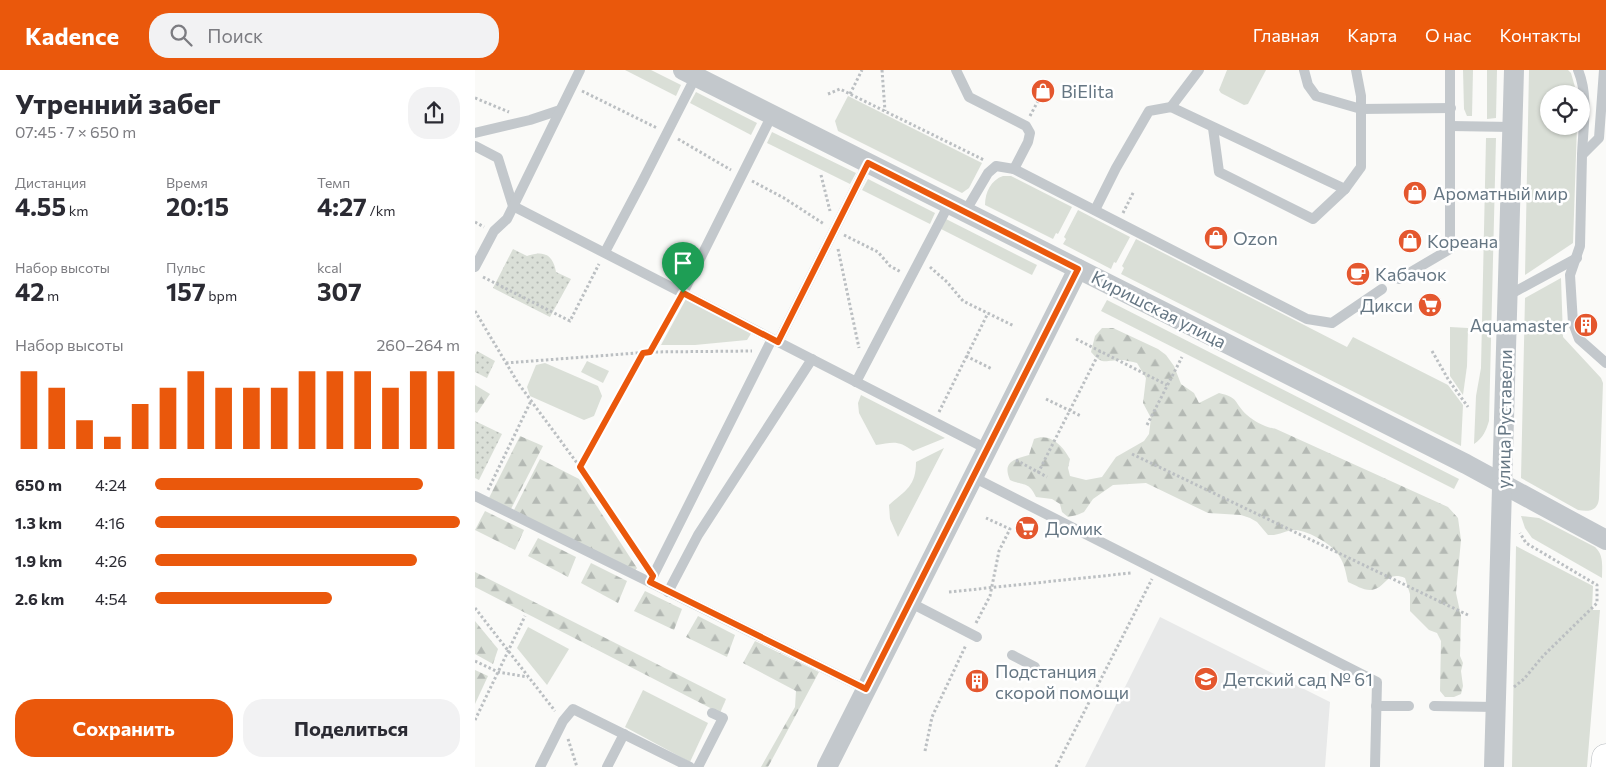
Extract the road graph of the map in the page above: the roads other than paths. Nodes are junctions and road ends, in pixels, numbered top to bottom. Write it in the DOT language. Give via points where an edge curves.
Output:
graph roads {
  1 [pos="580,70"];
  2 [pos="956,70"];
  3 [pos="1199,70"];
  4 [pos="1305,70"];
  5 [pos="1356,70"];
  6 [pos="1450,70"];
  7 [pos="1514,70"];
  8 [pos="1578,70"];
  9 [pos="1604,70"];
  10 [pos="689,73"];
  11 [pos="1171,107"];
  12 [pos="1451,108"];
  13 [pos="1361,109"];
  14 [pos="560,110"];
  15 [pos="772,115"];
  16 [pos="1451,126"];
  17 [pos="1512,127"];
  18 [pos="1213,128"];
  19 [pos="475,133"];
  20 [pos="475,146"];
  21 [pos="1582,155"];
  22 [pos="868,163"];
  23 [pos="1014,169"];
  24 [pos="1345,189"];
  25 [pos="513,206"];
  26 [pos="957,208"];
  27 [pos="1095,210"];
  28 [pos="605,252"];
  29 [pos="1577,258"];
  30 [pos="475,267"];
  31 [pos="1078,269"];
  32 [pos="1399,279"];
  33 [pos="1382,290"];
  34 [pos="683,293"];
  35 [pos="1507,296"];
  36 [pos="775,340"];
  37 [pos="812,359"];
  38 [pos="1606,364"];
  39 [pos="856,382"];
  40 [pos="987,449"];
  41 [pos="973,477"];
  42 [pos="1503,485"];
  43 [pos="479,498"];
  44 [pos="1606,540"];
  45 [pos="652,579"];
  46 [pos="668,592"];
  47 [pos="909,602"];
  48 [pos="977,637"];
  49 [pos="1011,655"];
  50 [pos="1035,667"];
  51 [pos="866,689"];
  52 [pos="1376,706"];
  53 [pos="1409,706"];
  54 [pos="1434,706"];
  55 [pos="1495,707"];
  56 [pos="712,713"];
  57 [pos="624,734"];
  58 [pos="1606,758"];
  59 [pos="540,767"];
  60 [pos="607,767"];
  61 [pos="690,767"];
  62 [pos="698,767"];
  63 [pos="827,767"];
  64 [pos="1375,767"];
  65 [pos="1494,767"];
  66 [pos="1605,767"];
  1 -- 14 [label="lane"];
  2 -- 23 [label="lane" via="969,97 1026,126 1028,142"];
  3 -- 11 [label="lane"];
  4 -- 13 [label="lane" via="1308,85 1316,96"];
  5 -- 13 [label="lane"];
  6 -- 12 [label="lane"];
  7 -- 17 [label="street, улица Руставели"];
  8 -- 21 [label="lane" via="1583,80 1585,99"];
  9 -- 21 [label="lane" via="1599,138"];
  10 -- 15 [label="street, Киришская улица"];
  10 -- 28 [label="lane" via="643,182"];
  11 -- 18 [label="lane"];
  11 -- 27 [label="lane" via="1149,111"];
  12 -- 13 [label="lane"];
  12 -- 16 [label="lane"];
  13 -- 24 [label="lane" via="1361,167"];
  14 -- 19 [label="lane"];
  14 -- 25 [label="lane"];
  15 -- 22 [label="street, Киришская улица"];
  15 -- 34 [label="lane"];
  16 -- 17 [label="lane"];
  16 -- 32 [label="lane" via="1450,249"];
  17 -- 35 [label="street, улица Руставели"];
  18 -- 24 [label="lane"];
  18 -- 24 [label="lane" via="1219,172 1313,220"];
  20 -- 25 [label="lane" via="498,158"];
  21 -- 29 [label="lane"];
  22 -- 26 [label="street, Киришская улица"];
  22 -- 36 [label="lane"];
  23 -- 26 [label="lane" via="996,166"];
  23 -- 27 [label="lane"];
  25 -- 28 [label="lane"];
  25 -- 30 [label="lane" via="507,219 494,231"];
  26 -- 31 [label="street, Киришская улица"];
  26 -- 39 [label="lane"];
  27 -- 33 [label="lane" via="1307,319 1332,324"];
  28 -- 34 [label="lane"];
  29 -- 35 [label="lane"];
  29 -- 38 [label="lane" via="1571,275 1573,323 1579,339"];
  31 -- 40 [label="street"];
  31 -- 42 [label="street, Киришская улица"];
  34 -- 36 [label="lane"];
  35 -- 42 [label="street, улица Руставели"];
  36 -- 37 [label="lane"];
  36 -- 45 [label="lane" via="765,350"];
  37 -- 39 [label="lane"];
  37 -- 46 [label="lane" via="698,535"];
  39 -- 40 [label="lane"];
  40 -- 41 [label="street"];
  41 -- 47 [label="street"];
  41 -- 52 [label="lane" via="1377,682"];
  42 -- 44 [label="street, Киришская улица"];
  42 -- 55 [label="street, улица Руставели"];
  43 -- 45 [label="lane"];
  45 -- 46 [label="lane"];
  46 -- 51 [label="lane"];
  47 -- 48 [label="lane"];
  47 -- 51 [label="street"];
  49 -- 50 [label="lane"];
  51 -- 63 [label="street"];
  52 -- 53 [label="lane"];
  52 -- 64 [label="lane"];
  54 -- 55 [label="lane"];
  55 -- 65 [label="street, улица Руставели"];
  56 -- 62 [label="lane" via="723,718"];
  57 -- 59 [label="lane" via="573,709 563,721"];
  57 -- 60 [label="lane"];
  57 -- 61 [label="lane"];
  58 -- 66 [label="main road"];
}
